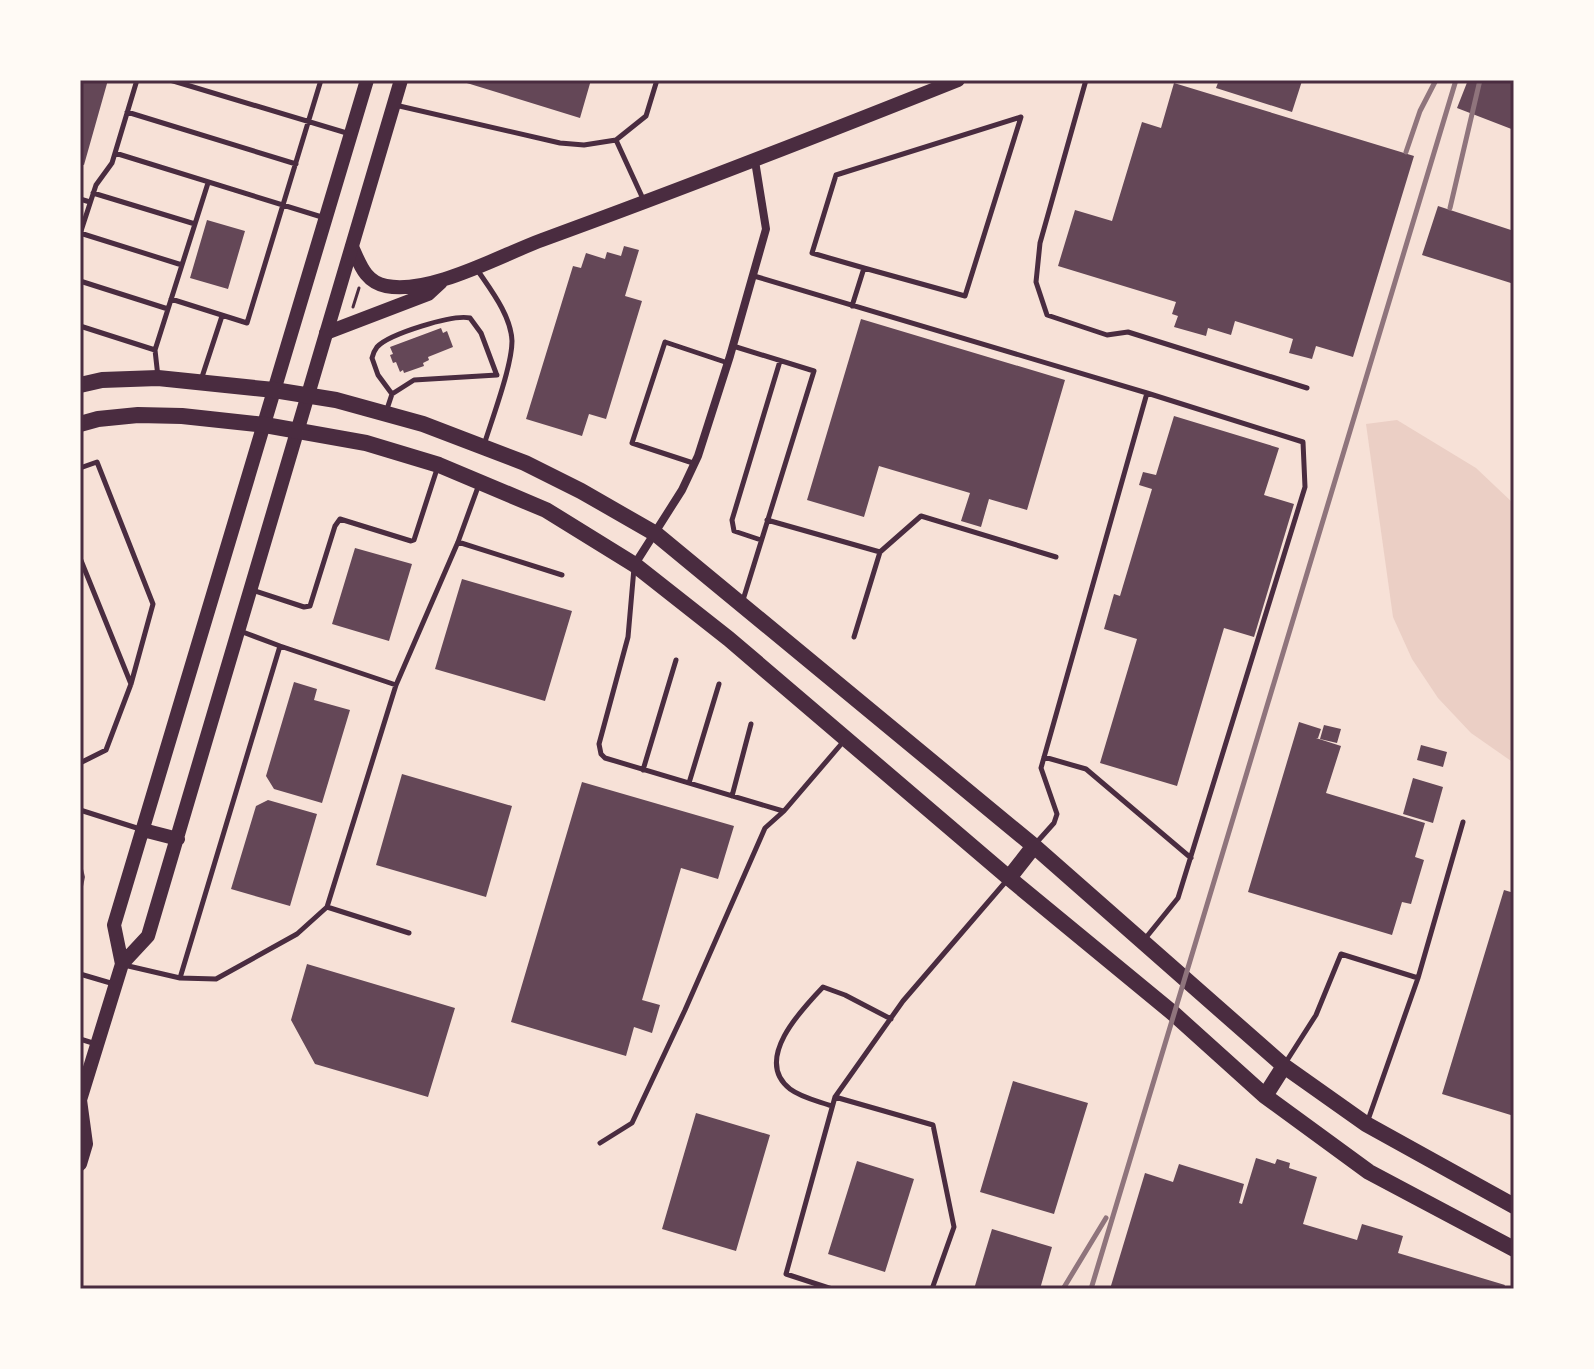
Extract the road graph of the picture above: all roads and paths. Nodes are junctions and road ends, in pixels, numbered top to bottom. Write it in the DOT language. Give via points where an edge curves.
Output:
graph roads {
  1 [pos="137,80"];
  2 [pos="170,80"];
  3 [pos="319,80"];
  4 [pos="367,80"];
  5 [pos="401,80"];
  6 [pos="657,80"];
  7 [pos="958,80"];
  8 [pos="1086,80"];
  9 [pos="394,105"];
  10 [pos="127,112"];
  11 [pos="309,122"];
  12 [pos="351,134"];
  13 [pos="616,140"];
  14 [pos="115,153"];
  15 [pos="755,161"];
  16 [pos="296,164"];
  17 [pos="208,183"];
  18 [pos="93,193"];
  19 [pos="80,199"];
  20 [pos="90,202"];
  21 [pos="645,202"];
  22 [pos="283,206"];
  23 [pos="326,219"];
  24 [pos="195,224"];
  25 [pos="80,233"];
  26 [pos="352,247"];
  27 [pos="182,265"];
  28 [pos="476,267"];
  29 [pos="864,268"];
  30 [pos="753,275"];
  31 [pos="443,280"];
  32 [pos="80,281"];
  33 [pos="360,285"];
  34 [pos="171,299"];
  35 [pos="852,306"];
  36 [pos="353,307"];
  37 [pos="168,309"];
  38 [pos="222,316"];
  39 [pos="80,326"];
  40 [pos="326,333"];
  41 [pos="733,346"];
  42 [pos="155,350"];
  43 [pos="780,361"];
  44 [pos="728,363"];
  45 [pos="496,373"];
  46 [pos="158,378"];
  47 [pos="201,381"];
  48 [pos="503,381"];
  49 [pos="80,385"];
  50 [pos="1307,388"];
  51 [pos="274,390"];
  52 [pos="1147,393"];
  53 [pos="392,394"];
  54 [pos="308,395"];
  55 [pos="386,415"];
  56 [pos="80,424"];
  57 [pos="265,425"];
  58 [pos="297,431"];
  59 [pos="484,447"];
  60 [pos="694,464"];
  61 [pos="439,465"];
  62 [pos="80,468"];
  63 [pos="480,482"];
  64 [pos="767,520"];
  65 [pos="656,534"];
  66 [pos="761,540"];
  67 [pos="458,542"];
  68 [pos="880,552"];
  69 [pos="1056,557"];
  70 [pos="80,558"];
  71 [pos="635,565"];
  72 [pos="562,575"];
  73 [pos="251,590"];
  74 [pos="742,605"];
  75 [pos="239,630"];
  76 [pos="854,637"];
  77 [pos="280,646"];
  78 [pos="676,660"];
  79 [pos="131,684"];
  80 [pos="719,684"];
  81 [pos="396,685"];
  82 [pos="751,724"];
  83 [pos="846,738"];
  84 [pos="1044,757"];
  85 [pos="80,763"];
  86 [pos="643,770"];
  87 [pos="689,783"];
  88 [pos="732,796"];
  89 [pos="80,810"];
  90 [pos="784,811"];
  91 [pos="1463,822"];
  92 [pos="143,830"];
  93 [pos="178,839"];
  94 [pos="1034,846"];
  95 [pos="1191,858"];
  96 [pos="1009,878"];
  97 [pos="327,907"];
  98 [pos="409,933"];
  99 [pos="1142,942"];
  100 [pos="122,964"];
  101 [pos="80,974"];
  102 [pos="180,978"];
  103 [pos="1418,978"];
  104 [pos="115,985"];
  105 [pos="891,1019"];
  106 [pos="80,1039"];
  107 [pos="97,1044"];
  108 [pos="1284,1066"];
  109 [pos="1265,1096"];
  110 [pos="835,1097"];
  111 [pos="80,1100"];
  112 [pos="832,1106"];
  113 [pos="1366,1124"];
  114 [pos="600,1143"];
  115 [pos="80,1164"];
  116 [pos="1514,1206"];
  117 [pos="1514,1249"];
  118 [pos="832,1289"];
  119 [pos="932,1289"];
  1 -- 10 [label="lane"];
  2 -- 11 [label="lane"];
  3 -- 11 [label="lane"];
  4 -- 12 [label="main road"];
  5 -- 9 [label="main road"];
  6 -- 13 [label="lane" via="646,116"];
  7 -- 15 [label="main road"];
  8 -- 50 [label="lane" via="1040,243 1036,282 1047,315 1107,335 1128,332"];
  9 -- 13 [label="lane" via="560,143"];
  9 -- 26 [label="main road"];
  10 -- 14 [label="lane"];
  10 -- 16 [label="lane"];
  11 -- 12 [label="lane"];
  11 -- 16 [label="lane"];
  12 -- 23 [label="main road"];
  13 -- 21 [label="lane"];
  14 -- 17 [label="lane"];
  14 -- 18 [label="lane"];
  15 -- 21 [label="main road"];
  15 -- 30 [label="street" via="766,229"];
  16 -- 22 [label="lane"];
  17 -- 22 [label="lane"];
  17 -- 24 [label="lane"];
  18 -- 20 [label="lane"];
  18 -- 24 [label="lane"];
  19 -- 20 [label="lane"];
  20 -- 25 [label="lane"];
  21 -- 28 [label="main road"];
  22 -- 23 [label="lane"];
  22 -- 38 [label="lane" via="247,323"];
  23 -- 51 [label="main road"];
  24 -- 27 [label="lane"];
  25 -- 27 [label="lane"];
  26 -- 31 [label="main road" via="365,275 375,283 397,287"];
  26 -- 40 [label="main road"];
  27 -- 34 [label="lane"];
  28 -- 31 [label="main road"];
  28 -- 48 [label="lane" via="504,313 512,339"];
  29 -- 29 [label="lane" via="812,253 836,175 1021,117 965,296"];
  29 -- 35 [label="lane"];
  30 -- 35 [label="lane"];
  30 -- 41 [label="street"];
  31 -- 40 [label="main road" via="428,294"];
  32 -- 37 [label="lane"];
  33 -- 36 [label="path"];
  34 -- 37 [label="lane"];
  34 -- 38 [label="lane"];
  35 -- 52 [label="lane"];
  37 -- 42 [label="lane"];
  38 -- 47 [label="lane"];
  39 -- 42 [label="lane"];
  40 -- 54 [label="main road"];
  41 -- 43 [label="lane"];
  41 -- 44 [label="street"];
  42 -- 46 [label="lane"];
  43 -- 64 [label="lane" via="814,371"];
  43 -- 66 [label="lane" via="732,520 734,531"];
  44 -- 60 [label="street"];
  44 -- 60 [label="lane" via="665,342 655,371 632,443"];
  45 -- 48 [label="lane"];
  45 -- 53 [label="lane" via="414,380"];
  45 -- 53 [label="lane" via="470,318 453,317 378,345 372,358"];
  46 -- 47 [label="main road"];
  46 -- 49 [label="main road"];
  47 -- 51 [label="main road"];
  48 -- 59 [label="lane"];
  51 -- 54 [label="main road"];
  51 -- 57 [label="main road"];
  52 -- 84 [label="lane"];
  52 -- 95 [label="lane" via="1303,442 1305,487"];
  53 -- 55 [label="lane"];
  54 -- 55 [label="main road"];
  54 -- 58 [label="main road"];
  55 -- 59 [label="main road"];
  56 -- 57 [label="main road" via="138,415"];
  57 -- 58 [label="main road"];
  57 -- 92 [label="main road"];
  58 -- 61 [label="main road" via="366,443"];
  58 -- 73 [label="main road"];
  59 -- 65 [label="main road" via="581,491"];
  60 -- 65 [label="street"];
  61 -- 63 [label="main road"];
  61 -- 73 [label="lane" via="414,540 340,519 310,606"];
  62 -- 79 [label="lane" via="97,462 153,604"];
  63 -- 67 [label="lane"];
  63 -- 71 [label="main road" via="546,510"];
  64 -- 66 [label="lane"];
  64 -- 68 [label="lane"];
  65 -- 71 [label="street"];
  65 -- 74 [label="main road"];
  66 -- 74 [label="lane"];
  67 -- 72 [label="lane"];
  67 -- 81 [label="lane"];
  68 -- 69 [label="lane" via="921,516"];
  68 -- 76 [label="lane"];
  70 -- 79 [label="lane"];
  71 -- 83 [label="main road"];
  71 -- 86 [label="lane" via="628,637 600,749 605,758"];
  73 -- 75 [label="main road"];
  74 -- 94 [label="main road"];
  75 -- 77 [label="lane"];
  75 -- 93 [label="main road"];
  77 -- 81 [label="lane"];
  77 -- 102 [label="lane"];
  78 -- 86 [label="lane"];
  79 -- 85 [label="lane" via="106,750"];
  80 -- 87 [label="lane"];
  81 -- 97 [label="lane"];
  82 -- 88 [label="lane"];
  83 -- 90 [label="lane"];
  83 -- 96 [label="main road"];
  84 -- 94 [label="lane" via="1041,768 1057,814"];
  84 -- 95 [label="lane" via="1086,769"];
  86 -- 87 [label="lane"];
  87 -- 88 [label="lane"];
  88 -- 90 [label="lane"];
  89 -- 92 [label="lane"];
  90 -- 114 [label="lane" via="765,828 632,1123"];
  91 -- 103 [label="lane"];
  92 -- 93 [label="main road"];
  92 -- 100 [label="main road" via="114,925"];
  93 -- 100 [label="main road" via="148,936"];
  94 -- 96 [label="main road"];
  94 -- 99 [label="main road"];
  95 -- 99 [label="lane" via="1178,898"];
  96 -- 105 [label="lane"];
  96 -- 109 [label="main road"];
  97 -- 98 [label="lane"];
  97 -- 102 [label="lane" via="297,934 216,979"];
  99 -- 108 [label="main road"];
  100 -- 102 [label="lane"];
  100 -- 104 [label="main road"];
  101 -- 104 [label="lane"];
  103 -- 108 [label="lane" via="1341,954 1316,1015"];
  103 -- 113 [label="lane"];
  104 -- 107 [label="main road"];
  105 -- 110 [label="lane"];
  105 -- 112 [label="lane" via="823,987 783,1035 777,1073 794,1092"];
  106 -- 107 [label="lane"];
  107 -- 111 [label="main road"];
  108 -- 109 [label="main road"];
  108 -- 113 [label="main road"];
  109 -- 117 [label="main road" via="1369,1172"];
  110 -- 112 [label="lane"];
  110 -- 119 [label="lane" via="933,1125 954,1227"];
  111 -- 115 [label="main road" via="86,1144"];
  112 -- 118 [label="lane" via="786,1274"];
  113 -- 116 [label="main road"];
}
